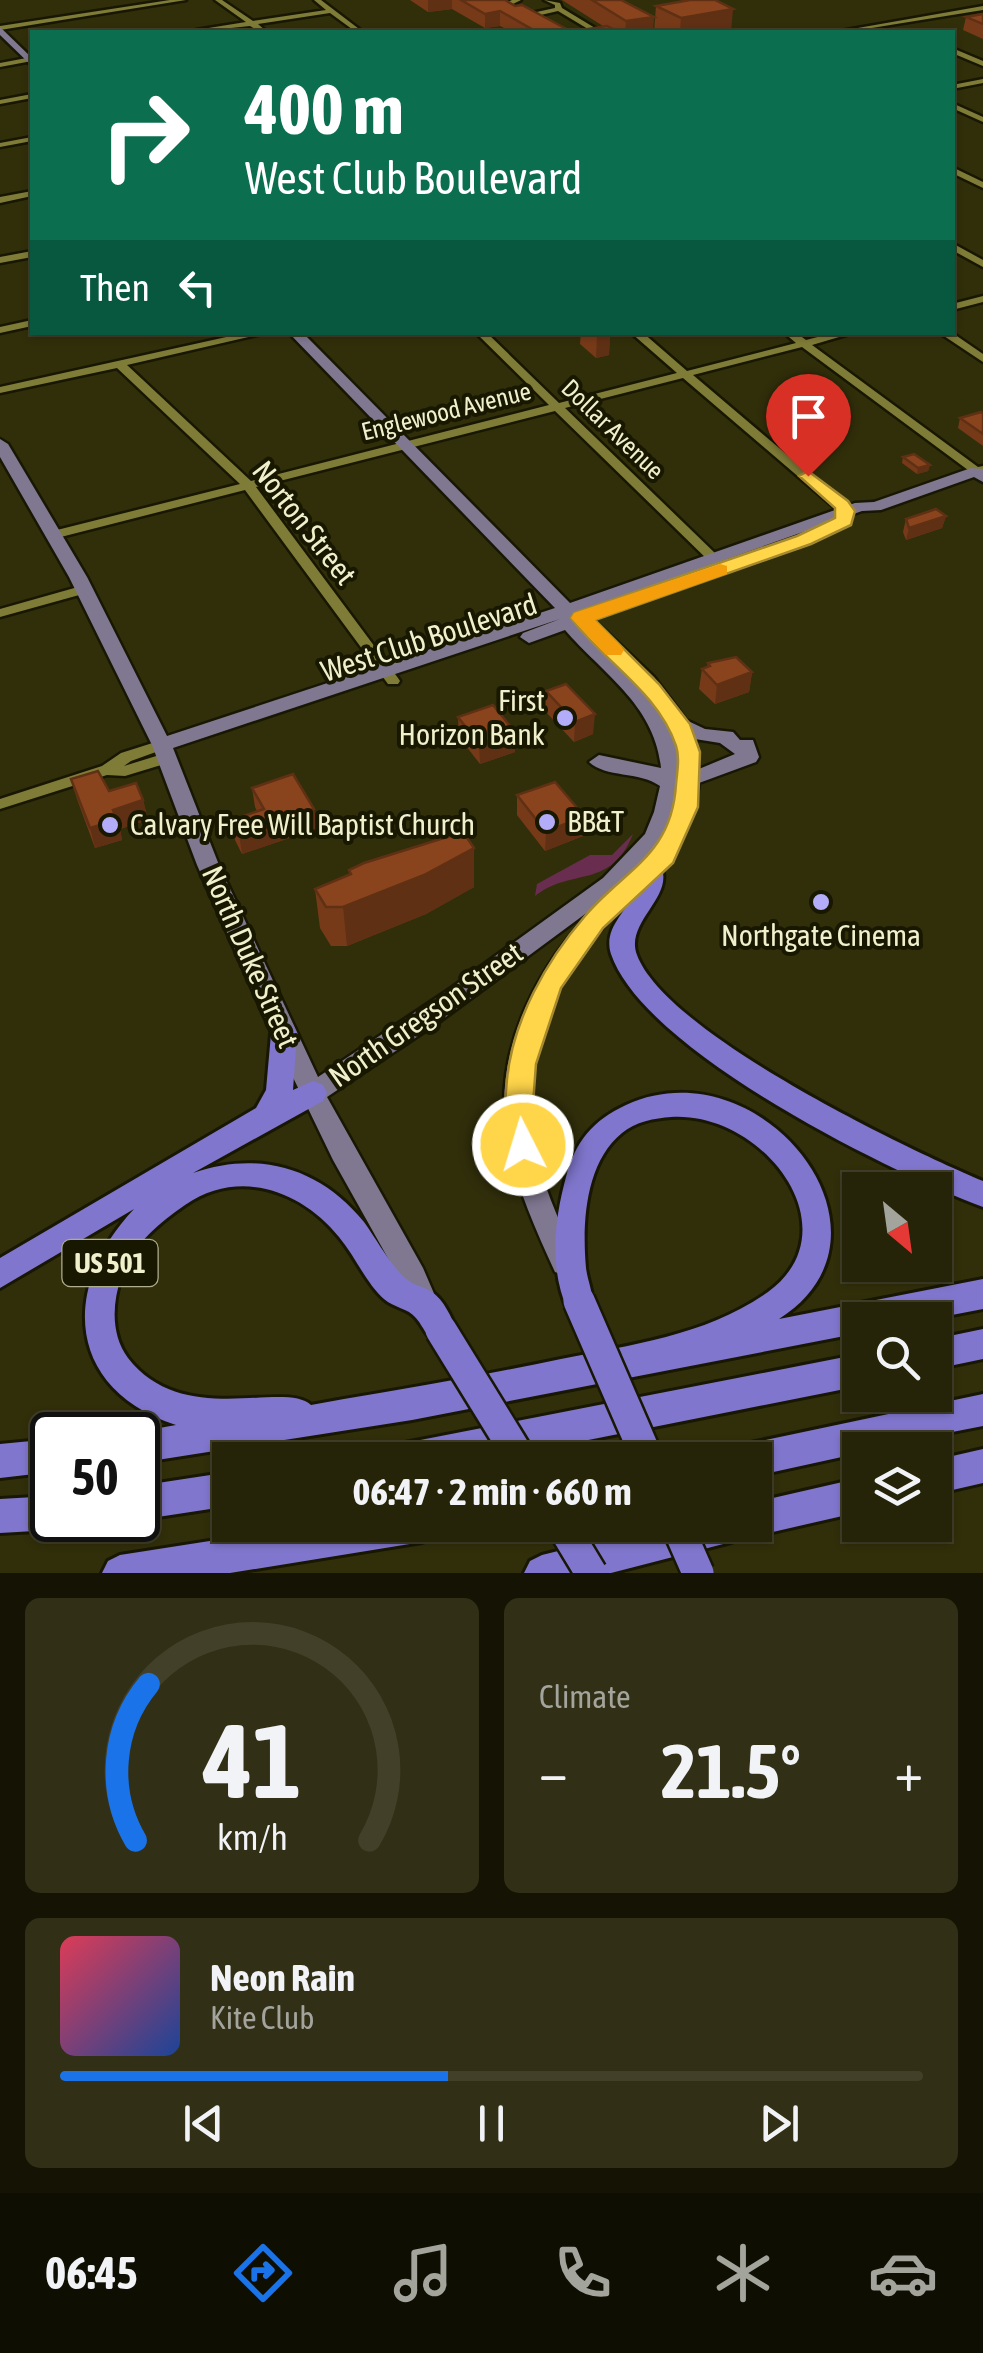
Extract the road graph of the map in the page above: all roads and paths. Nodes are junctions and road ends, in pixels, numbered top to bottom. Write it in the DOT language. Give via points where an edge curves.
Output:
graph roads {
  1 [pos="183,0"];
  2 [pos="218,0"];
  3 [pos="317,0"];
  4 [pos="518,0"];
  5 [pos="547,0"];
  6 [pos="503,3"];
  7 [pos="953,4"];
  8 [pos="983,8"];
  9 [pos="559,9"];
  10 [pos="331,10"];
  11 [pos="968,10"];
  12 [pos="524,15"];
  13 [pos="983,17"];
  14 [pos="894,23"];
  15 [pos="251,24"];
  16 [pos="543,24"];
  17 [pos="0,29"];
  18 [pos="210,30"];
  19 [pos="261,30"];
  20 [pos="357,30"];
  21 [pos="591,30"];
  22 [pos="850,30"];
  23 [pos="910,30"];
  24 [pos="955,51"];
  25 [pos="30,60"];
  26 [pos="30,61"];
  27 [pos="0,64"];
  28 [pos="983,64"];
  29 [pos="983,81"];
  30 [pos="955,86"];
  31 [pos="30,96"];
  32 [pos="0,102"];
  33 [pos="955,106"];
  34 [pos="983,120"];
  35 [pos="30,139"];
  36 [pos="0,145"];
  37 [pos="955,170"];
  38 [pos="983,175"];
  39 [pos="970,178"];
  40 [pos="955,181"];
  41 [pos="983,185"];
  42 [pos="30,194"];
  43 [pos="0,200"];
  44 [pos="955,248"];
  45 [pos="30,254"];
  46 [pos="0,260"];
  47 [pos="983,264"];
  48 [pos="983,299"];
  49 [pos="955,305"];
  50 [pos="30,324"];
  51 [pos="0,330"];
  52 [pos="252,335"];
  53 [pos="297,335"];
  54 [pos="483,335"];
  55 [pos="639,335"];
  56 [pos="792,335"];
  57 [pos="838,335"];
  58 [pos="947,335"];
  59 [pos="804,344"];
  60 [pos="983,359"];
  61 [pos="120,365"];
  62 [pos="685,374"];
  63 [pos="0,390"];
  64 [pos="556,406"];
  65 [pos="0,444"];
  66 [pos="406,444"];
  67 [pos="981,472"];
  68 [pos="248,485"];
  69 [pos="875,507"];
  70 [pos="846,511"];
  71 [pos="827,532"];
  72 [pos="52,535"];
  73 [pos="714,560"];
  74 [pos="85,589"];
  75 [pos="0,612"];
  76 [pos="572,617"];
  77 [pos="389,676"];
  78 [pos="679,724"];
  79 [pos="164,752"];
  80 [pos="600,762"];
  81 [pos="680,781"];
  82 [pos="0,804"];
  83 [pos="652,870"];
  84 [pos="284,1034"];
  85 [pos="313,1093"];
  86 [pos="267,1115"];
  87 [pos="983,1194"];
  88 [pos="0,1274"];
  89 [pos="574,1288"];
  90 [pos="983,1294"];
  91 [pos="433,1318"];
  92 [pos="983,1344"];
  93 [pos="685,1350"];
  94 [pos="952,1350"];
  95 [pos="842,1374"];
  96 [pos="396,1405"];
  97 [pos="983,1410"];
  98 [pos="496,1442"];
  99 [pos="510,1442"];
  100 [pos="640,1442"];
  101 [pos="160,1443"];
  102 [pos="772,1455"];
  103 [pos="30,1458"];
  104 [pos="0,1461"];
  105 [pos="983,1466"];
  106 [pos="952,1473"];
  107 [pos="212,1491"];
  108 [pos="842,1498"];
  109 [pos="160,1499"];
  110 [pos="30,1514"];
  111 [pos="772,1515"];
  112 [pos="0,1516"];
  113 [pos="315,1542"];
  114 [pos="573,1542"];
  115 [pos="664,1542"];
  116 [pos="684,1542"];
  117 [pos="120,1573"];
  118 [pos="542,1573"];
  119 [pos="592,1573"];
  120 [pos="698,1573"];
  1 -- 17 [label="street"];
  2 -- 15 [label="street"];
  3 -- 10 [label="street"];
  4 -- 6 [label="street"];
  5 -- 9 [label="street"];
  6 -- 12 [label="street"];
  7 -- 11 [label="street"];
  8 -- 11 [label="street"];
  9 -- 12 [label="street"];
  9 -- 21 [label="street"];
  10 -- 15 [label="street"];
  10 -- 20 [label="street"];
  11 -- 13 [label="street"];
  11 -- 14 [label="street"];
  12 -- 16 [label="street"];
  14 -- 22 [label="street"];
  14 -- 23 [label="street"];
  15 -- 18 [label="street"];
  15 -- 19 [label="street"];
  17 -- 25 [label="main road"];
  24 -- 28 [label="street"];
  26 -- 27 [label="street"];
  29 -- 30 [label="street"];
  31 -- 32 [label="street"];
  33 -- 34 [label="street"];
  35 -- 36 [label="street"];
  37 -- 39 [label="street"];
  38 -- 39 [label="street"];
  39 -- 40 [label="street"];
  39 -- 41 [label="street"];
  42 -- 43 [label="street"];
  44 -- 47 [label="street"];
  45 -- 46 [label="street"];
  48 -- 49 [label="street"];
  50 -- 51 [label="street"];
  52 -- 61 [label="street"];
  53 -- 66 [label="main road, North Gregson Street"];
  54 -- 64 [label="street, Dollar Avenue"];
  55 -- 62 [label="street"];
  56 -- 59 [label="street"];
  57 -- 59 [label="street, Englewood Avenue"];
  58 -- 60 [label="street"];
  59 -- 62 [label="street, Englewood Avenue"];
  59 -- 67 [label="street"];
  61 -- 63 [label="street"];
  61 -- 68 [label="street, Norton Street"];
  62 -- 64 [label="street, Englewood Avenue"];
  62 -- 70 [label="street"];
  64 -- 66 [label="street, Englewood Avenue"];
  64 -- 73 [label="street, Dollar Avenue"];
  65 -- 72 [label="main road, North Duke Street"];
  66 -- 68 [label="street, Englewood Avenue"];
  66 -- 76 [label="main road, North Gregson Street"];
  67 -- 69 [label="main road, West Club Boulevard"];
  68 -- 72 [label="street, Englewood Avenue"];
  68 -- 77 [label="street, Norton Street"];
  69 -- 70 [label="main road, West Club Boulevard"];
  69 -- 71 [label="main road, West Club Boulevard"];
  70 -- 71 [label="main road" via="844,521"];
  70 -- 73 [label="main road, West Club Boulevard"];
  71 -- 76 [label="main road, West Club Boulevard"];
  72 -- 74 [label="main road, North Duke Street"];
  73 -- 76 [label="main road, West Club Boulevard"];
  74 -- 75 [label="street"];
  74 -- 79 [label="main road, North Duke Street"];
  76 -- 77 [label="main road, West Club Boulevard"];
  76 -- 78 [label="main road, North Gregson Street" via="652,689"];
  76 -- 81 [label="main road, North Gregson Street" via="654,716"];
  77 -- 79 [label="main road, West Club Boulevard"];
  78 -- 81 [label="main road, North Gregson Street" via="689,752"];
  78 -- 81 [label="main road" via="726,737 749,757"];
  79 -- 82 [label="street, West Club Boulevard" via="125,771 108,770"];
  79 -- 84 [label="main road, North Duke Street"];
  80 -- 81 [label="main road" via="645,767"];
  81 -- 83 [label="main road, North Gregson Street" via="686,807 674,842"];
  81 -- 85 [label="main road, North Gregson Street" via="654,836 614,880 439,1011"];
  83 -- 87 [label="highway" via="622,944 628,970 650,997 686,1028 836,1124"];
  83 -- 89 [label="main road, North Gregson Street" via="594,922 560,964 522,1064 523,1145"];
  84 -- 85 [label="main road, North Duke Street"];
  84 -- 86 [label="highway" via="284,1080"];
  85 -- 86 [label="highway"];
  85 -- 91 [label="main road, North Duke Street"];
  86 -- 88 [label="highway"];
  89 -- 93 [label="highway" via="579,1168 588,1148 615,1122 651,1107 684,1104 720,1109 763,1130 796,1163 808,1186 817,1232 812,1255 799,1282 769,1310"];
  89 -- 100 [label="highway, North Gregson Street, bridge"];
  90 -- 93 [label="highway, US 501"];
  91 -- 96 [label="highway, US 501" via="395,1290 362,1240 318,1197 257,1174 206,1180 158,1202 124,1238 106,1272 100,1322 110,1354 132,1383 160,1402 236,1415"];
  91 -- 99 [label="highway, North Duke Street / US 501, bridge"];
  92 -- 94 [label="highway"];
  93 -- 96 [label="highway, US 501"];
  95 -- 98 [label="highway"];
  96 -- 101 [label="highway" via="324,1422"];
  97 -- 102 [label="highway"];
  103 -- 104 [label="highway"];
  105 -- 106 [label="highway"];
  107 -- 109 [label="highway"];
  108 -- 111 [label="highway"];
  110 -- 112 [label="highway"];
  113 -- 117 [label="highway"];
  114 -- 119 [label="highway, bridge"];
  115 -- 118 [label="highway"];
  116 -- 120 [label="highway, bridge"];
}
